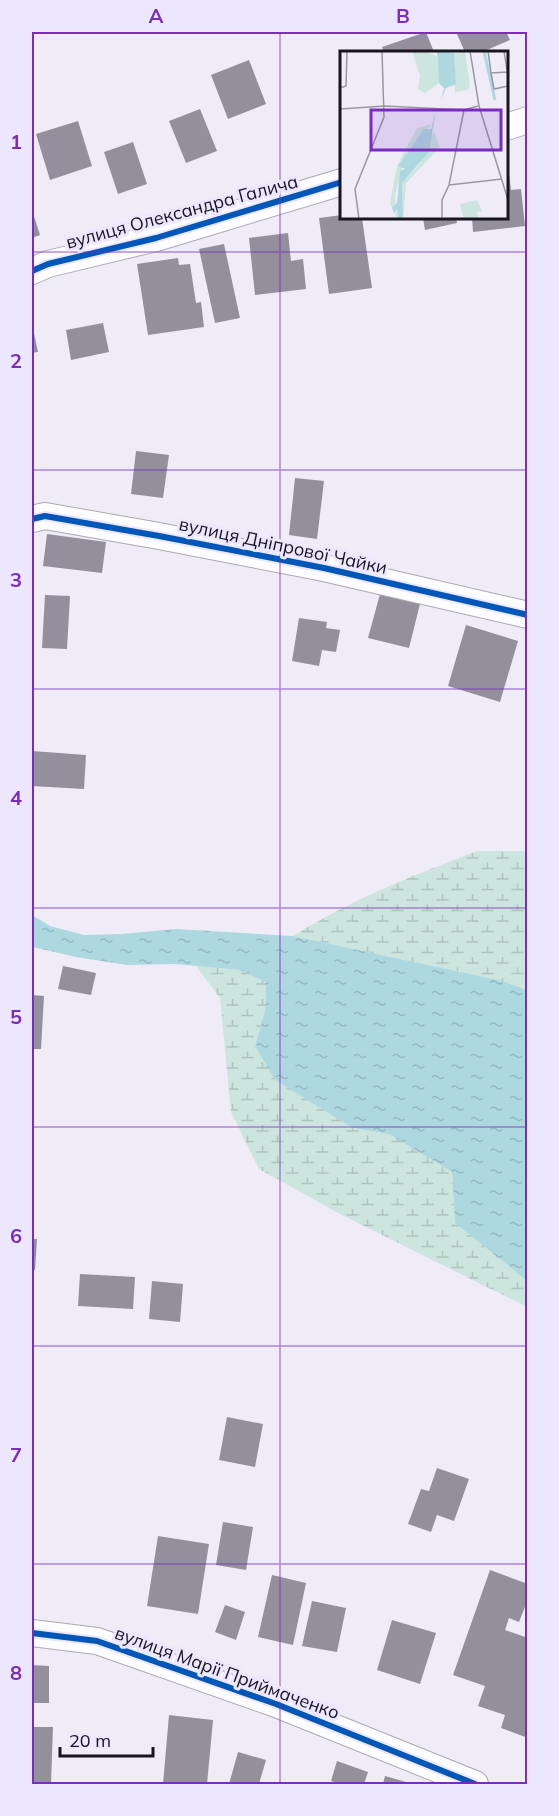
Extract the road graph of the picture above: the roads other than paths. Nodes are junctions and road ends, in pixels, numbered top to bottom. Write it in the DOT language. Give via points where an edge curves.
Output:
graph roads {
  1 [pos="528,120"];
  2 [pos="508,127"];
  3 [pos="340,183"];
  4 [pos="32,271"];
  5 [pos="32,519"];
  6 [pos="528,615"];
  7 [pos="32,1633"];
  8 [pos="475,1785"];
  1 -- 2 [label="street"];
  3 -- 4 [label="street, вулиця Олександра Галича"];
  5 -- 6 [label="street, вулиця Дніпрової Чайки" via="45,516 171,538"];
  7 -- 8 [label="street, вулиця Марії Приймаченко" via="97,1641 276,1704"];
}
